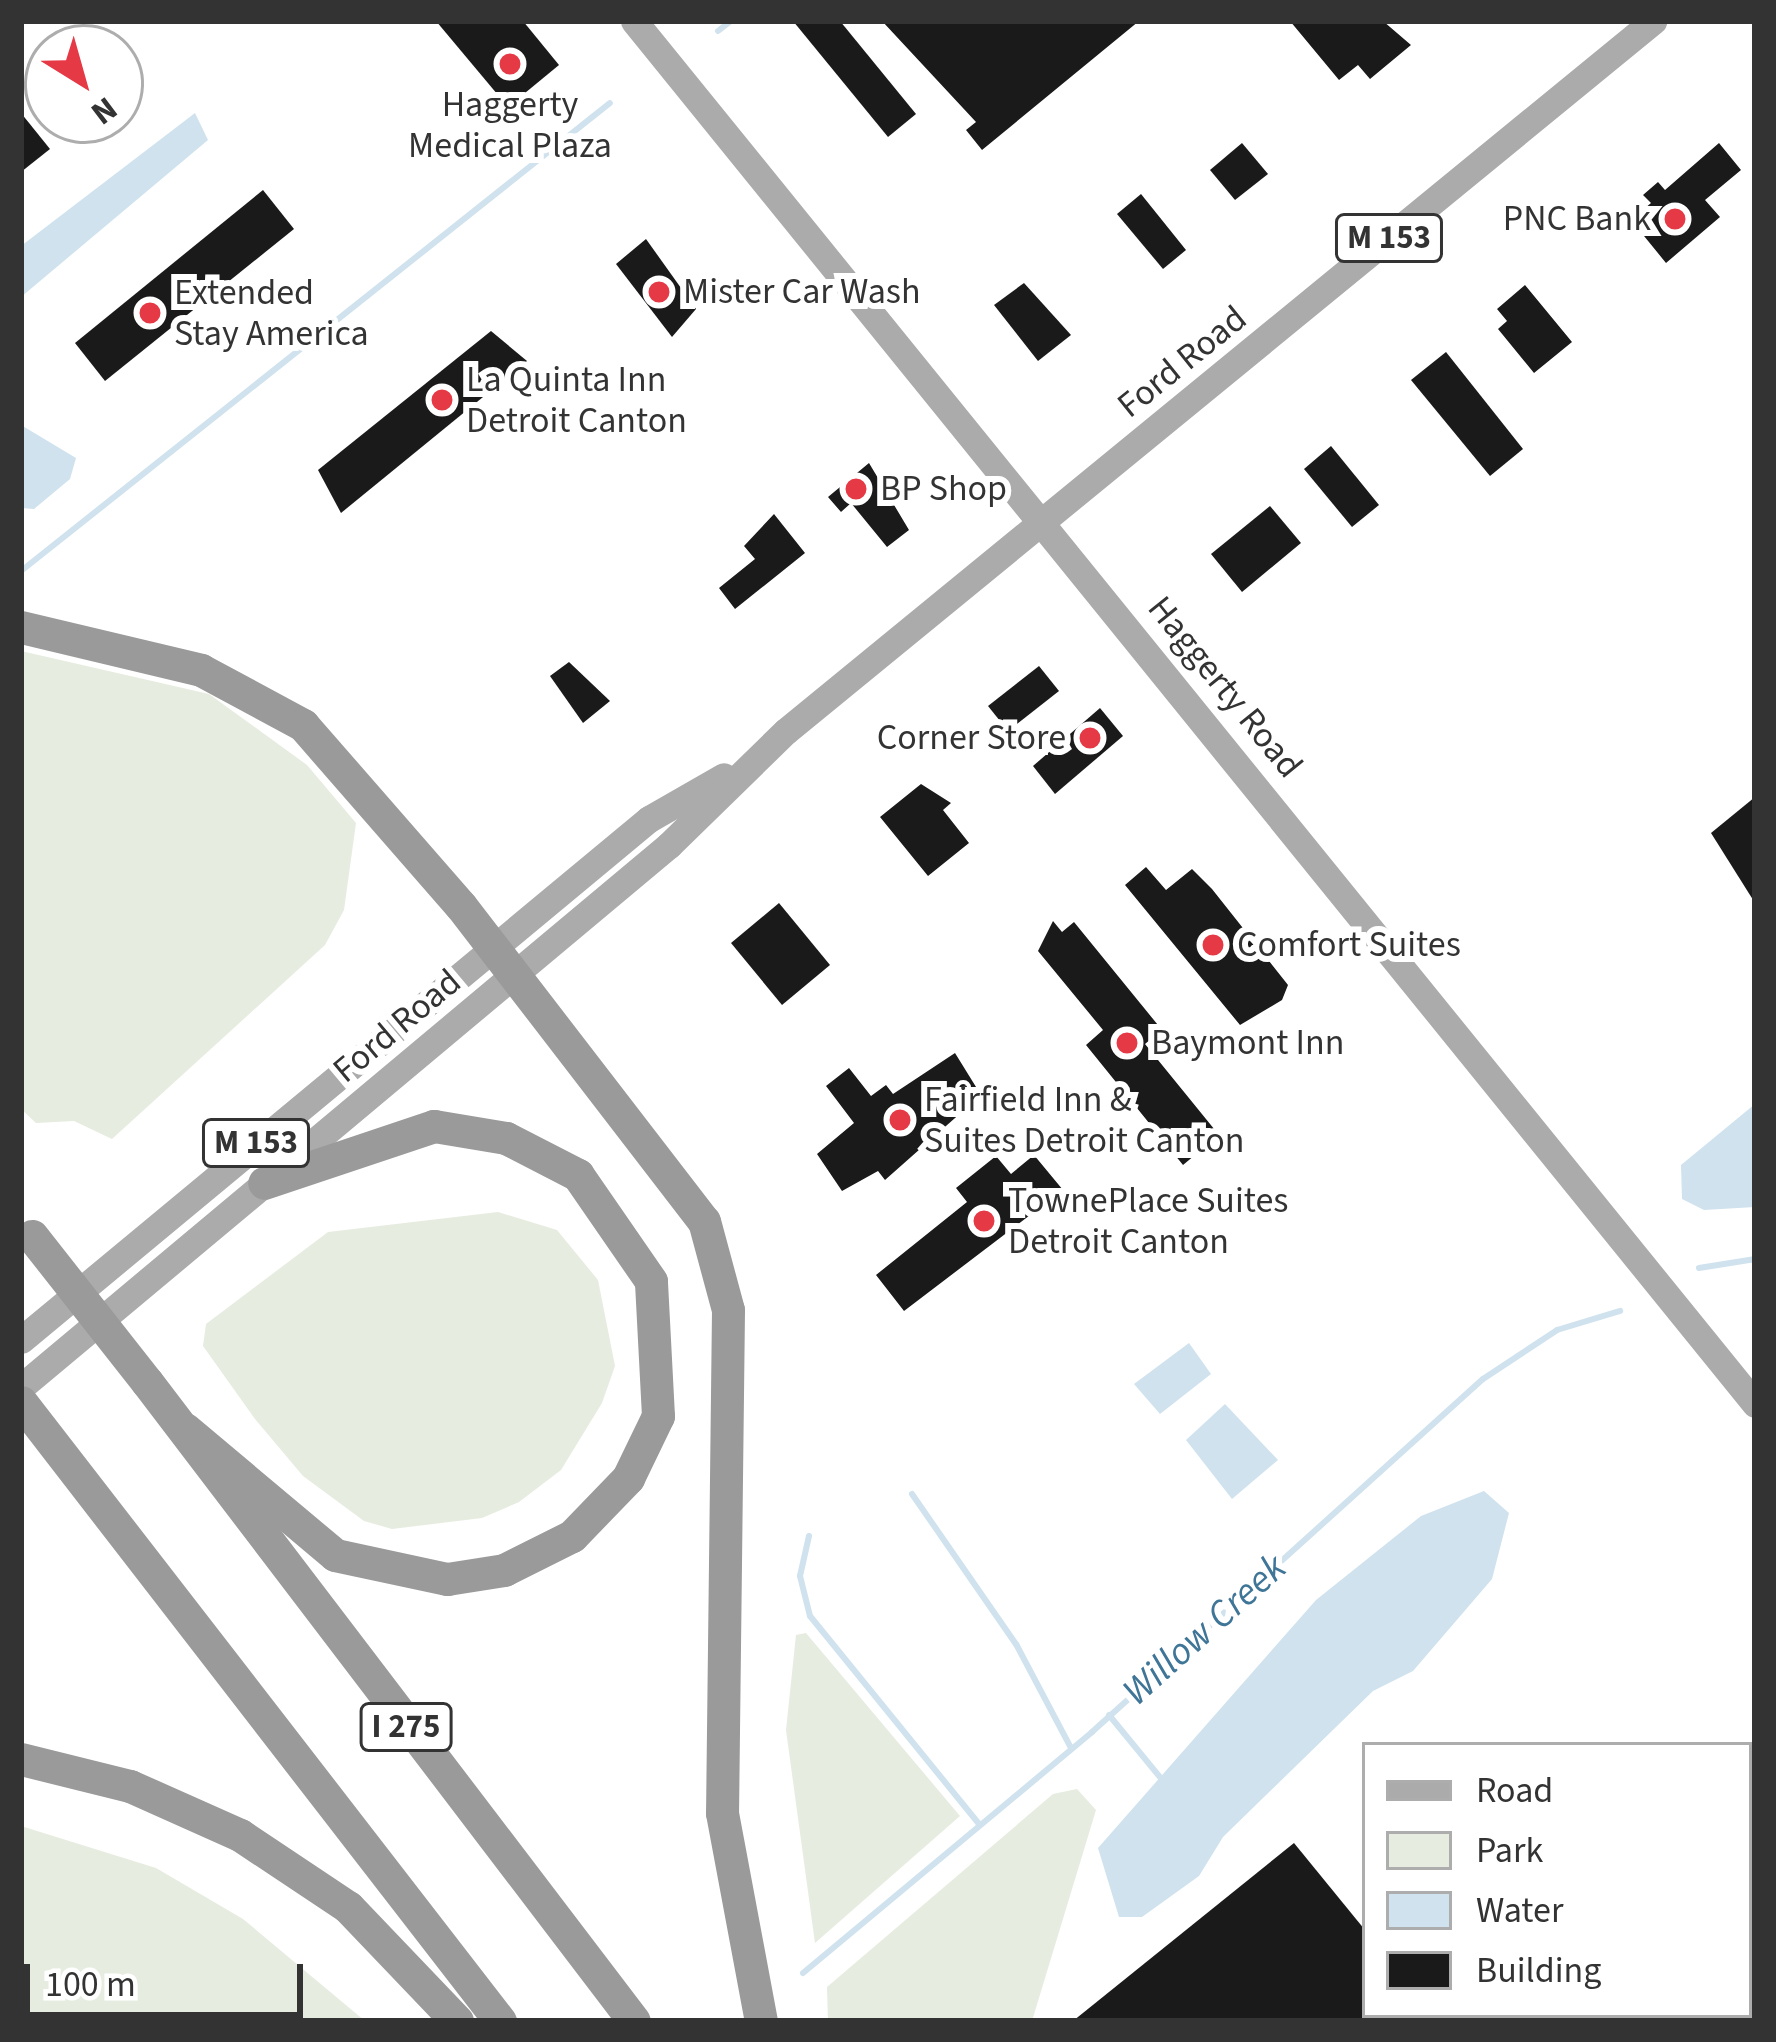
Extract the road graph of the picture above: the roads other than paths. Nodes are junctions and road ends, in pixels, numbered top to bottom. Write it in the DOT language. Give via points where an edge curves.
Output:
graph roads {
  1 [pos="634,21"];
  2 [pos="1653,21"];
  3 [pos="1040,524"];
  4 [pos="21,627"];
  5 [pos="755,758"];
  6 [pos="491,947"];
  7 [pos="514,976"];
  8 [pos="264,1184"];
  9 [pos="27,1229"];
  10 [pos="21,1340"];
  11 [pos="21,1387"];
  12 [pos="21,1402"];
  13 [pos="1755,1404"];
  14 [pos="184,1429"];
  15 [pos="21,1759"];
  16 [pos="457,2021"];
  17 [pos="500,2021"];
  18 [pos="634,2021"];
  19 [pos="761,2021"];
  1 -- 3 [label="main road, Haggerty Road"];
  2 -- 3 [label="main road, Ford Road / M 153"];
  3 -- 5 [label="main road, Ford Road / M 153"];
  3 -- 13 [label="main road, Haggerty Road"];
  4 -- 6 [label="highway" via="201,670 273,703 331,753"];
  5 -- 6 [label="main road, Ford Road / M 153" via="649,819"];
  5 -- 7 [label="main road, Ford Road / M 153"];
  6 -- 7 [label="highway"];
  6 -- 10 [label="main road, Ford Road / M 153"];
  7 -- 8 [label="main road, Ford Road / M 153"];
  7 -- 19 [label="highway" via="684,1185 721,1267 732,1513 722,1813"];
  8 -- 11 [label="main road, Ford Road / M 153"];
  8 -- 14 [label="highway" via="434,1126 506,1138 578,1175 651,1280 658,1417 628,1478 572,1536 504,1570 447,1579 335,1555"];
  9 -- 14 [label="highway, I 275, bridge"];
  12 -- 17 [label="highway, I 275"];
  14 -- 18 [label="highway, I 275"];
  15 -- 16 [label="highway" via="130,1786 240,1835 348,1907"];
}
